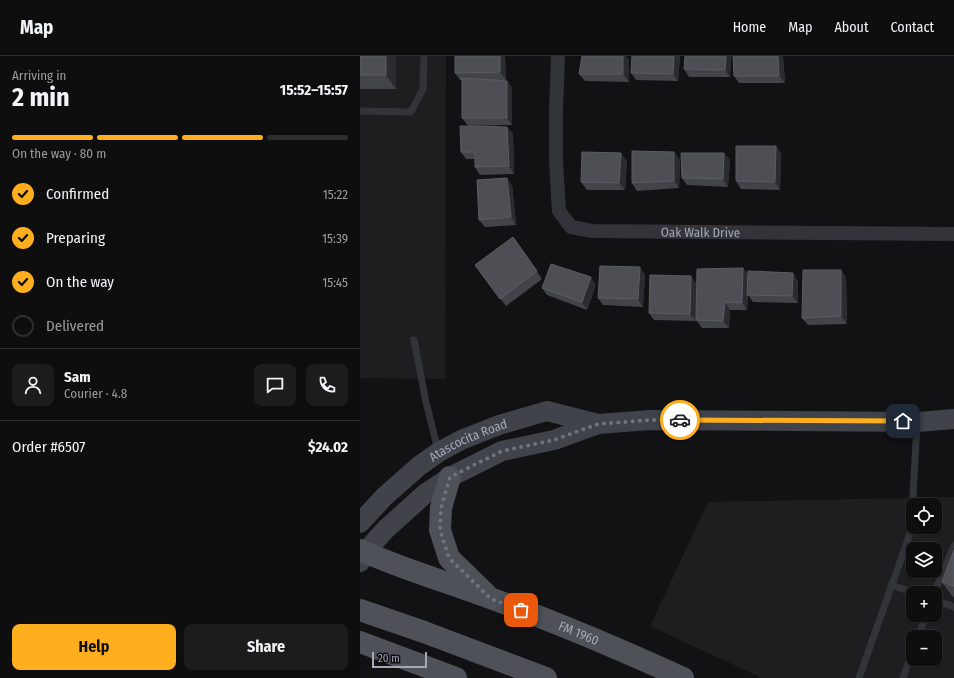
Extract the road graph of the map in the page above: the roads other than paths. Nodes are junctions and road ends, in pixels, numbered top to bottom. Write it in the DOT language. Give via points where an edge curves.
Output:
graph roads {
  1 [pos="424,56"];
  2 [pos="558,56"];
  3 [pos="360,111"];
  4 [pos="954,234"];
  5 [pos="414,340"];
  6 [pos="954,420"];
  7 [pos="918,422"];
  8 [pos="598,424"];
  9 [pos="439,452"];
  10 [pos="450,477"];
  11 [pos="360,523"];
  12 [pos="954,546"];
  13 [pos="362,554"];
  14 [pos="891,585"];
  15 [pos="937,586"];
  16 [pos="906,590"];
  17 [pos="491,599"];
  18 [pos="942,603"];
  19 [pos="954,607"];
  20 [pos="360,610"];
  21 [pos="360,642"];
  22 [pos="907,666"];
  23 [pos="456,678"];
  24 [pos="546,678"];
  25 [pos="683,678"];
  26 [pos="858,678"];
  27 [pos="903,678"];
  1 -- 3 [label="lane" via="423,89 411,112"];
  2 -- 4 [label="street, Oak Walk Drive" via="556,161 559,211 571,227 592,231"];
  5 -- 9 [label="lane"];
  6 -- 7 [label="main road, Atascocita Road"];
  7 -- 8 [label="main road, Atascocita Road" via="650,420"];
  7 -- 14 [label="lane" via="911,531"];
  8 -- 9 [label="main road, Atascocita Road" via="547,411 499,425"];
  8 -- 10 [label="main road, Atascocita Road" via="554,440 502,451"];
  9 -- 11 [label="main road, Atascocita Road" via="384,497"];
  10 -- 13 [label="main road, Atascocita Road" via="426,493"];
  10 -- 17 [label="main road" via="441,508 440,530 449,558"];
  12 -- 15 [label="lane"];
  13 -- 17 [label="main road, FM 1960 / FM 1960"];
  14 -- 16 [label="lane"];
  14 -- 26 [label="lane"];
  17 -- 25 [label="main road, FM 1960 / FM 1960" via="605,642"];
  18 -- 19 [label="lane"];
  20 -- 24 [label="main road"];
  21 -- 23 [label="main road"];
  22 -- 27 [label="lane"];
}
